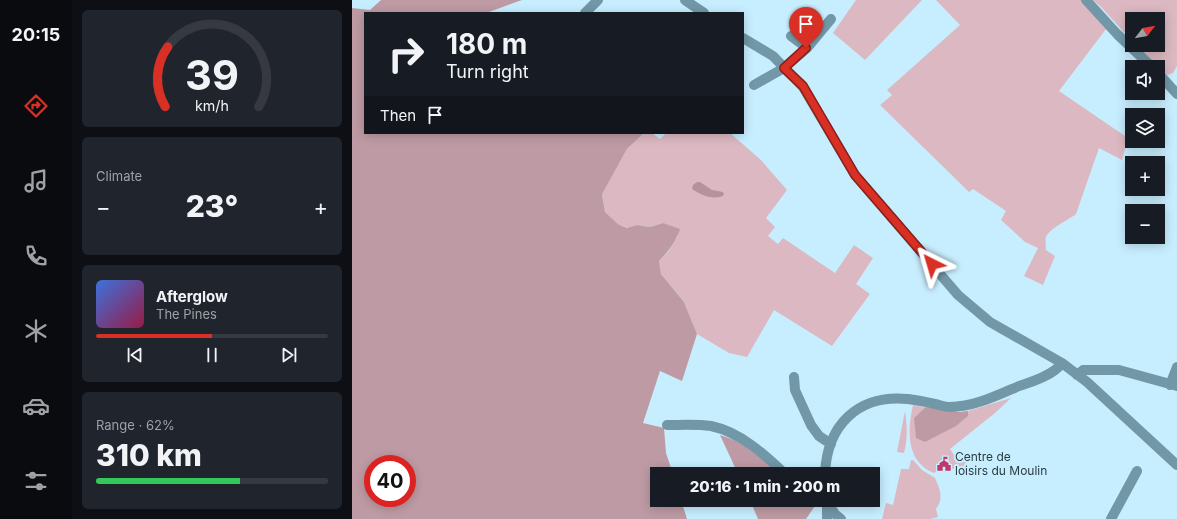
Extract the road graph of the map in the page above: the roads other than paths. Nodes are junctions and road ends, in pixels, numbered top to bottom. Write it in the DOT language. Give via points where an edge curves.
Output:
graph roads {
  1 [pos="598,0"];
  2 [pos="685,0"];
  3 [pos="1086,0"];
  4 [pos="586,12"];
  5 [pos="703,12"];
  6 [pos="830,19"];
  7 [pos="791,36"];
  8 [pos="744,39"];
  9 [pos="806,48"];
  10 [pos="1144,60"];
  11 [pos="784,68"];
  12 [pos="1165,81"];
  13 [pos="754,85"];
  14 [pos="1177,94"];
  15 [pos="1062,364"];
  16 [pos="1177,367"];
  17 [pos="1077,375"];
  18 [pos="794,377"];
  19 [pos="1174,385"];
  20 [pos="668,425"];
  21 [pos="831,444"];
  22 [pos="1177,465"];
  23 [pos="777,467"];
  24 [pos="826,467"];
  25 [pos="1137,471"];
  26 [pos="827,507"];
  27 [pos="831,507"];
  28 [pos="827,519"];
  29 [pos="841,519"];
  30 [pos="1111,519"];
  1 -- 4 [label="street"];
  2 -- 5 [label="street"];
  3 -- 10 [label="street" via="1116,34"];
  6 -- 9 [label="street"];
  7 -- 9 [label="street"];
  8 -- 11 [label="street" via="773,56"];
  9 -- 11 [label="street"];
  11 -- 13 [label="street"];
  11 -- 15 [label="street" via="803,86 855,175 958,295 990,322"];
  12 -- 14 [label="street"];
  15 -- 17 [label="street"];
  15 -- 21 [label="street" via="1041,378 963,406 949,407 907,399 873,403 844,419 834,433"];
  16 -- 19 [label="street"];
  17 -- 19 [label="street" via="1083,370 1119,370"];
  17 -- 22 [label="street"];
  18 -- 21 [label="street" via="795,390 810,425 819,436"];
  20 -- 23 [label="street" via="710,426 730,432"];
  21 -- 24 [label="street"];
  25 -- 30 [label="street"];
  26 -- 28 [label="street"];
  27 -- 29 [label="street"];
}
